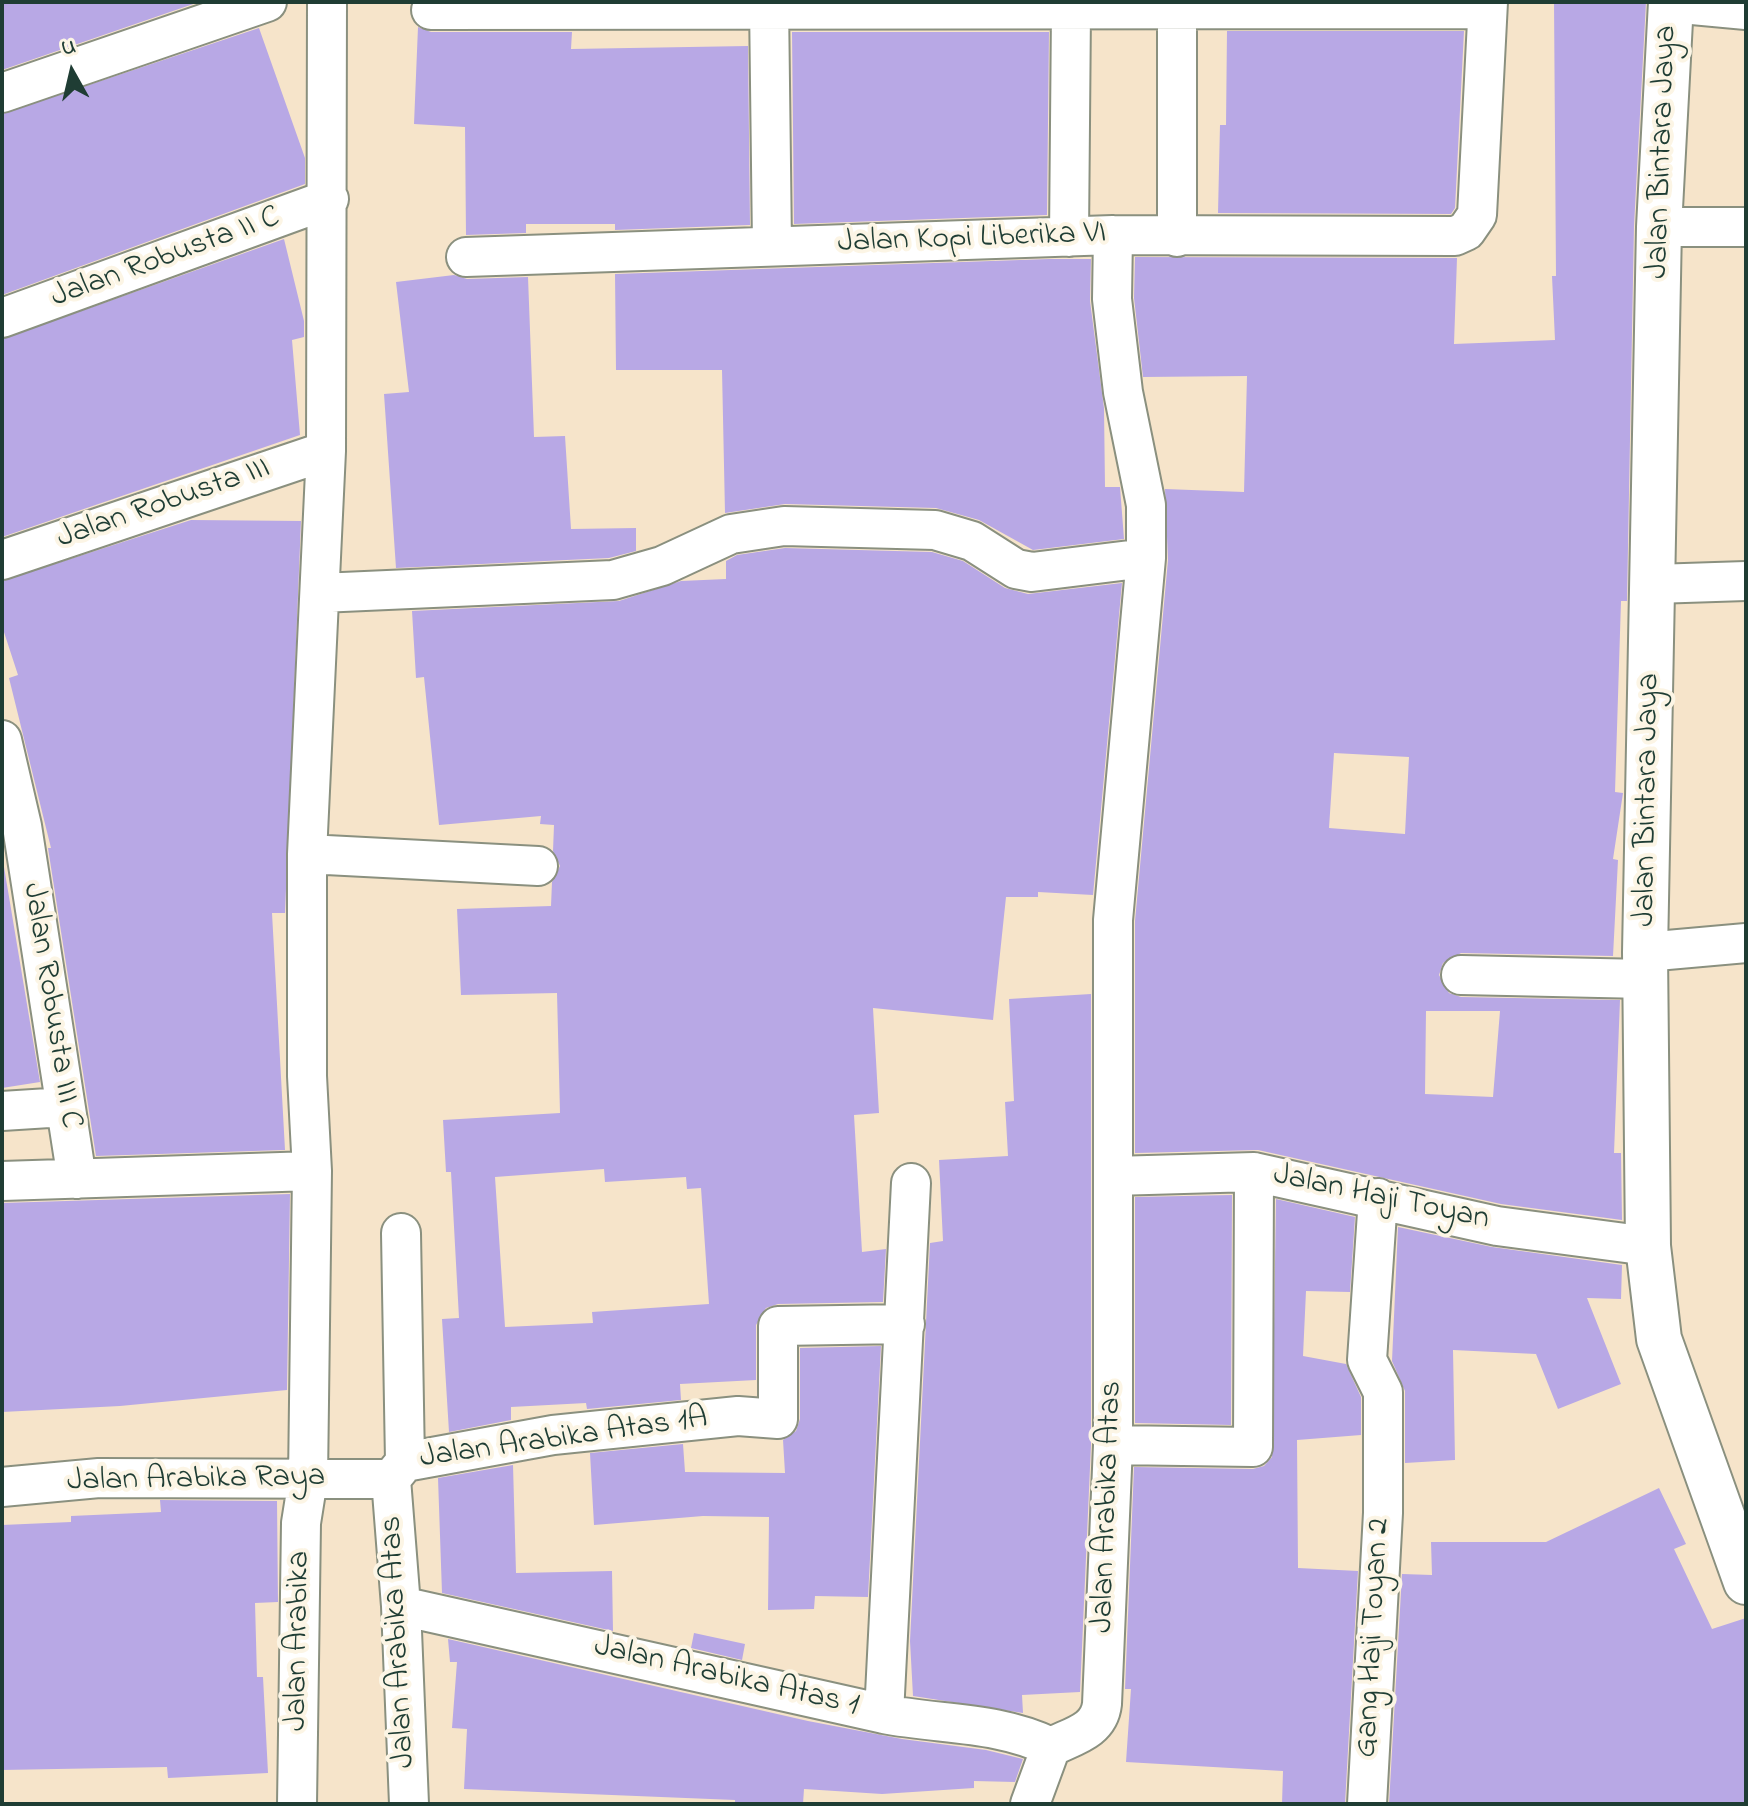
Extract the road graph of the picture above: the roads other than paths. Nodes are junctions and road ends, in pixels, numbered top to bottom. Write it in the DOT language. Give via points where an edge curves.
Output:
graph roads {
  1 [pos="267,2"];
  2 [pos="327,2"];
  3 [pos="1671,3"];
  4 [pos="1134,6"];
  5 [pos="1487,6"];
  6 [pos="769,7"];
  7 [pos="431,10"];
  8 [pos="1071,10"];
  9 [pos="1746,10"];
  10 [pos="1177,11"];
  11 [pos="2,93"];
  12 [pos="329,199"];
  13 [pos="1659,227"];
  14 [pos="1746,227"];
  15 [pos="1113,235"];
  16 [pos="1069,237"];
  17 [pos="1177,237"];
  18 [pos="772,246"];
  19 [pos="466,257"];
  20 [pos="2,318"];
  21 [pos="326,451"];
  22 [pos="1146,558"];
  23 [pos="2,560"];
  24 [pos="1746,581"];
  25 [pos="1654,584"];
  26 [pos="320,593"];
  27 [pos="2,740"];
  28 [pos="12,828"];
  29 [pos="307,854"];
  30 [pos="538,866"];
  31 [pos="1746,943"];
  32 [pos="1645,966"];
  33 [pos="1461,975"];
  34 [pos="65,1107"];
  35 [pos="2,1111"];
  36 [pos="312,1171"];
  37 [pos="1254,1172"];
  38 [pos="1113,1176"];
  39 [pos="77,1179"];
  40 [pos="2,1181"];
  41 [pos="911,1183"];
  42 [pos="1378,1198"];
  43 [pos="401,1233"];
  44 [pos="1648,1246"];
  45 [pos="905,1324"];
  46 [pos="1113,1445"];
  47 [pos="398,1470"];
  48 [pos="308,1479"];
  49 [pos="2,1487"];
  50 [pos="1744,1570"];
  51 [pos="401,1606"];
  52 [pos="884,1714"];
  53 [pos="1051,1747"];
  54 [pos="297,1804"];
  55 [pos="409,1804"];
  56 [pos="1030,1804"];
  57 [pos="1367,1804"];
  1 -- 11 [label="street"];
  2 -- 12 [label="street, Jalan Arabika"];
  3 -- 9 [label="street"];
  3 -- 13 [label="street, Jalan Bintara Jaya"];
  4 -- 8 [label="street"];
  4 -- 10 [label="street"];
  5 -- 10 [label="street"];
  5 -- 17 [label="street, Jalan Kopi Liberika VI" via="1473,224 1455,236"];
  6 -- 7 [label="street"];
  6 -- 8 [label="street"];
  6 -- 18 [label="street"];
  8 -- 16 [label="street"];
  10 -- 17 [label="street"];
  12 -- 20 [label="street, Jalan Robusta II C"];
  12 -- 21 [label="street, Jalan Arabika"];
  13 -- 14 [label="street"];
  13 -- 25 [label="street, Jalan Bintara Jaya"];
  15 -- 16 [label="street, Jalan Kopi Liberika VI"];
  15 -- 17 [label="street, Jalan Kopi Liberika VI"];
  15 -- 22 [label="street, Jalan Arabika Atas" via="1114,312 1123,392 1146,505"];
  16 -- 18 [label="street, Jalan Kopi Liberika VI"];
  18 -- 19 [label="street, Jalan Kopi Liberika VI"];
  21 -- 23 [label="street, Jalan Robusta III"];
  21 -- 26 [label="street, Jalan Arabika"];
  22 -- 26 [label="street" via="1032,572 1016,569 972,541 935,530 784,526 731,534 662,566 613,580"];
  22 -- 38 [label="street, Jalan Arabika Atas" via="1113,920"];
  24 -- 25 [label="street"];
  25 -- 32 [label="street, Jalan Bintara Jaya"];
  26 -- 29 [label="street, Jalan Arabika"];
  27 -- 28 [label="street, Jalan Robusta III C"];
  28 -- 34 [label="street, Jalan Robusta III C"];
  29 -- 30 [label="street"];
  29 -- 36 [label="street, Jalan Arabika"];
  31 -- 32 [label="street"];
  32 -- 33 [label="street"];
  32 -- 44 [label="street, Jalan Bintara Jaya"];
  34 -- 35 [label="street"];
  34 -- 39 [label="street, Jalan Robusta III C"];
  36 -- 39 [label="street"];
  36 -- 48 [label="street, Jalan Arabika"];
  37 -- 38 [label="street, Jalan Haji Toyan"];
  37 -- 42 [label="street, Jalan Haji Toyan"];
  37 -- 46 [label="street" via="1253,1447"];
  38 -- 46 [label="street, Jalan Arabika Atas"];
  39 -- 40 [label="street"];
  41 -- 45 [label="street"];
  42 -- 44 [label="street, Jalan Haji Toyan" via="1497,1226"];
  42 -- 57 [label="street, Gang Haji Toyan 2" via="1367,1360 1383,1392 1383,1513"];
  43 -- 47 [label="street, Jalan Arabika Atas"];
  44 -- 50 [label="street, Jalan Bintara Jaya" via="1659,1339"];
  45 -- 47 [label="street, Jalan Arabika Atas 1A" via="778,1326 778,1419 553,1435"];
  45 -- 52 [label="street"];
  46 -- 53 [label="street, Jalan Arabika Atas" via="1100,1719"];
  47 -- 48 [label="street, Jalan Arabika Raya"];
  47 -- 51 [label="street, Jalan Arabika Atas"];
  48 -- 49 [label="street, Jalan Arabika Raya" via="99,1478"];
  48 -- 54 [label="street, Jalan Arabika" via="301,1523"];
  51 -- 52 [label="street, Jalan Arabika Atas 1"];
  51 -- 55 [label="street, Jalan Arabika Atas"];
  52 -- 53 [label="street, Jalan Arabika Atas 1" via="996,1727"];
  53 -- 56 [label="street"];
}
